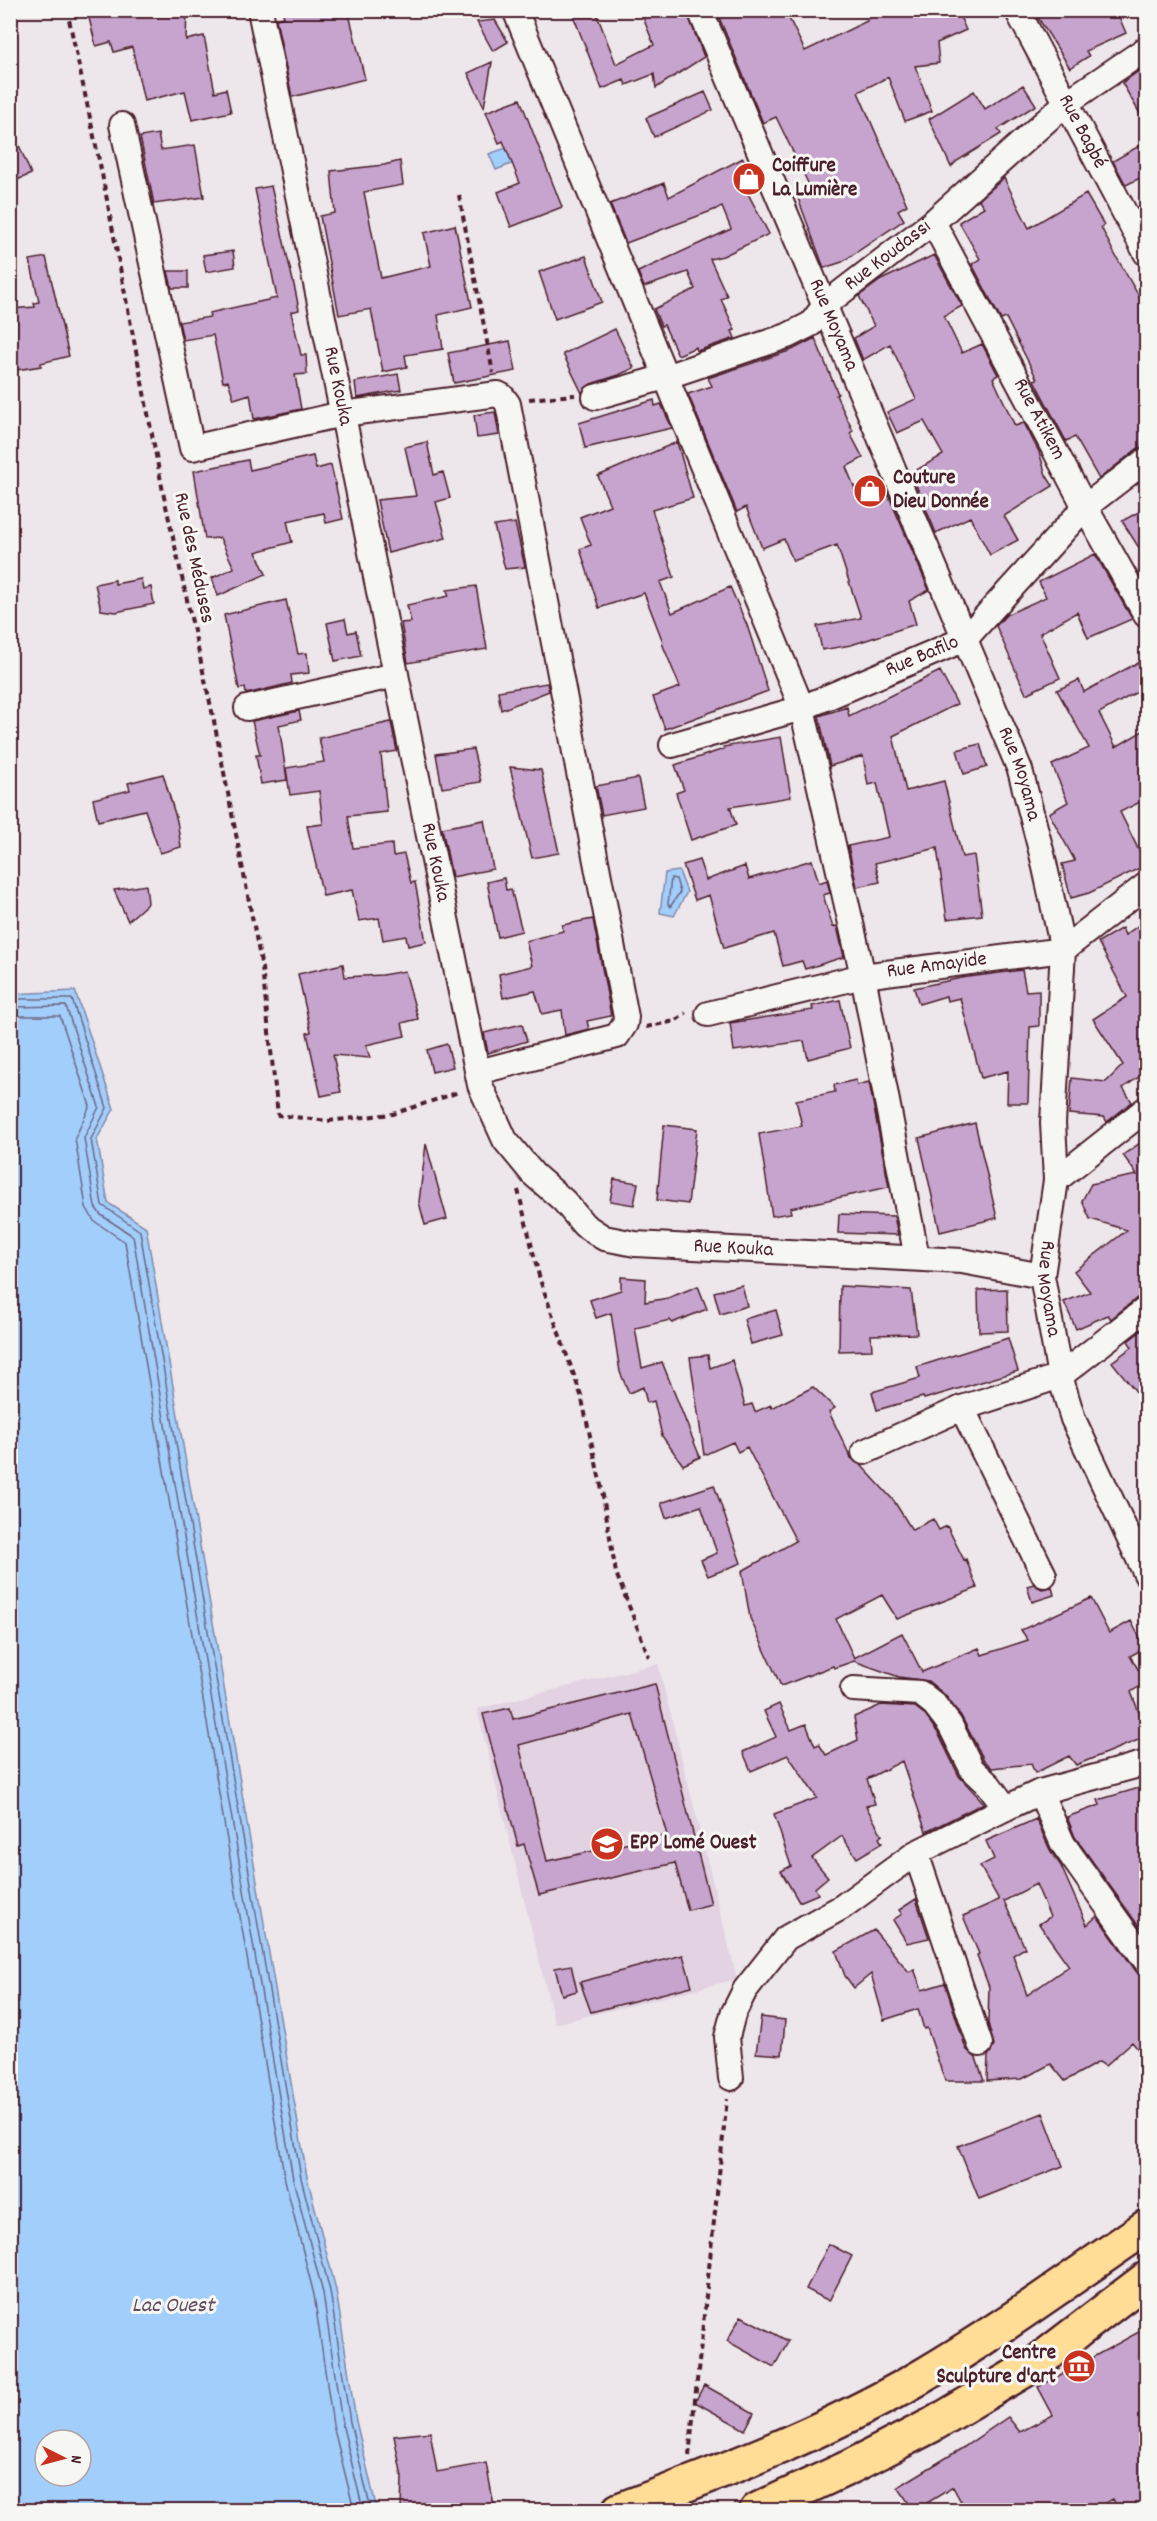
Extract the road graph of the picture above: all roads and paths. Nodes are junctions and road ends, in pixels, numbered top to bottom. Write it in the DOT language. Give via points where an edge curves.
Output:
graph roads {
  1 [pos="67,10"];
  2 [pos="260,10"];
  3 [pos="515,10"];
  4 [pos="700,10"];
  5 [pos="1017,10"];
  6 [pos="1146,49"];
  7 [pos="1066,103"];
  8 [pos="122,125"];
  9 [pos="459,195"];
  10 [pos="933,222"];
  11 [pos="1146,253"];
  12 [pos="825,304"];
  13 [pos="665,377"];
  14 [pos="595,397"];
  15 [pos="503,399"];
  16 [pos="342,414"];
  17 [pos="1146,460"];
  18 [pos="1085,507"];
  19 [pos="1146,615"];
  20 [pos="965,639"];
  21 [pos="396,675"];
  22 [pos="247,708"];
  23 [pos="802,708"];
  24 [pos="672,745"];
  25 [pos="1146,885"];
  26 [pos="1063,950"];
  27 [pos="863,976"];
  28 [pos="708,1014"];
  29 [pos="626,1017"];
  30 [pos="479,1079"];
  31 [pos="1146,1109"];
  32 [pos="1056,1180"];
  33 [pos="517,1187"];
  34 [pos="917,1258"];
  35 [pos="1042,1276"];
  36 [pos="1146,1309"];
  37 [pos="1060,1376"];
  38 [pos="962,1408"];
  39 [pos="864,1452"];
  40 [pos="1146,1574"];
  41 [pos="1044,1575"];
  42 [pos="649,1657"];
  43 [pos="853,1689"];
  44 [pos="1146,1763"];
  45 [pos="1040,1792"];
  46 [pos="1006,1808"];
  47 [pos="916,1853"];
  48 [pos="1146,1960"];
  49 [pos="980,2044"];
  50 [pos="731,2078"];
  51 [pos="1146,2227"];
  52 [pos="1146,2279"];
  53 [pos="686,2485"];
  54 [pos="772,2508"];
  55 [pos="619,2511"];
  1 -- 30 [label="path, Rue des Méduses" via="262,968 278,1115 327,1121 393,1114"];
  2 -- 16 [label="street, Rue Kouka"];
  3 -- 13 [label="street"];
  4 -- 12 [label="street, Rue Moyama"];
  5 -- 7 [label="street, Rue Bagbé"];
  6 -- 7 [label="street, Rue Koudassi"];
  7 -- 10 [label="street, Rue Koudassi"];
  7 -- 11 [label="street, Rue Bagbé"];
  8 -- 16 [label="street" via="192,448"];
  9 -- 15 [label="path"];
  10 -- 12 [label="street, Rue Koudassi"];
  10 -- 18 [label="street, Rue Atikem"];
  12 -- 13 [label="street, Rue Koudassi" via="811,324 787,336"];
  12 -- 20 [label="street, Rue Moyama"];
  13 -- 14 [label="street, Rue Koudassi"];
  13 -- 23 [label="street"];
  14 -- 15 [label="path"];
  15 -- 16 [label="street"];
  15 -- 29 [label="street"];
  16 -- 21 [label="street, Rue Kouka"];
  17 -- 18 [label="street, Rue Bafilo"];
  18 -- 19 [label="street, Rue Atikem"];
  18 -- 20 [label="street, Rue Bafilo"];
  20 -- 23 [label="street, Rue Bafilo"];
  20 -- 26 [label="street, Rue Moyama" via="1020,770"];
  21 -- 22 [label="street"];
  21 -- 30 [label="street, Rue Kouka"];
  23 -- 24 [label="street, Rue Bafilo"];
  23 -- 27 [label="street"];
  25 -- 26 [label="street"];
  26 -- 27 [label="street, Rue Amayide"];
  26 -- 32 [label="street, Rue Moyama" via="1053,1123"];
  27 -- 28 [label="street, Rue Amayide"];
  27 -- 34 [label="street"];
  28 -- 29 [label="path" via="693,1009 675,1022 652,1028 638,1026"];
  29 -- 30 [label="street" via="617,1036"];
  30 -- 34 [label="street, Rue Kouka" via="505,1140 584,1225 604,1238 635,1244"];
  31 -- 32 [label="street"];
  32 -- 35 [label="street, Rue Moyama"];
  33 -- 42 [label="path" via="540,1280 581,1395 616,1573"];
  34 -- 35 [label="street, Rue Kouka" via="962,1261"];
  35 -- 37 [label="street, Rue Moyama"];
  36 -- 37 [label="street"];
  37 -- 38 [label="street"];
  37 -- 40 [label="street, Rue Moyama" via="1082,1444"];
  38 -- 39 [label="street"];
  38 -- 41 [label="street"];
  43 -- 46 [label="street" via="920,1693 950,1725 972,1768"];
  44 -- 45 [label="street"];
  45 -- 46 [label="street"];
  45 -- 48 [label="street" via="1063,1844"];
  46 -- 47 [label="street"];
  47 -- 49 [label="street"];
  47 -- 50 [label="street" via="842,1907 786,1938 745,1990 734,2014 727,2037"];
  50 -- 53 [label="path"];
  51 -- 53 [label="highway" via="1014,2320 917,2379 770,2452"];
  52 -- 54 [label="highway" via="1035,2364 932,2425"];
  53 -- 55 [label="highway"];
}
